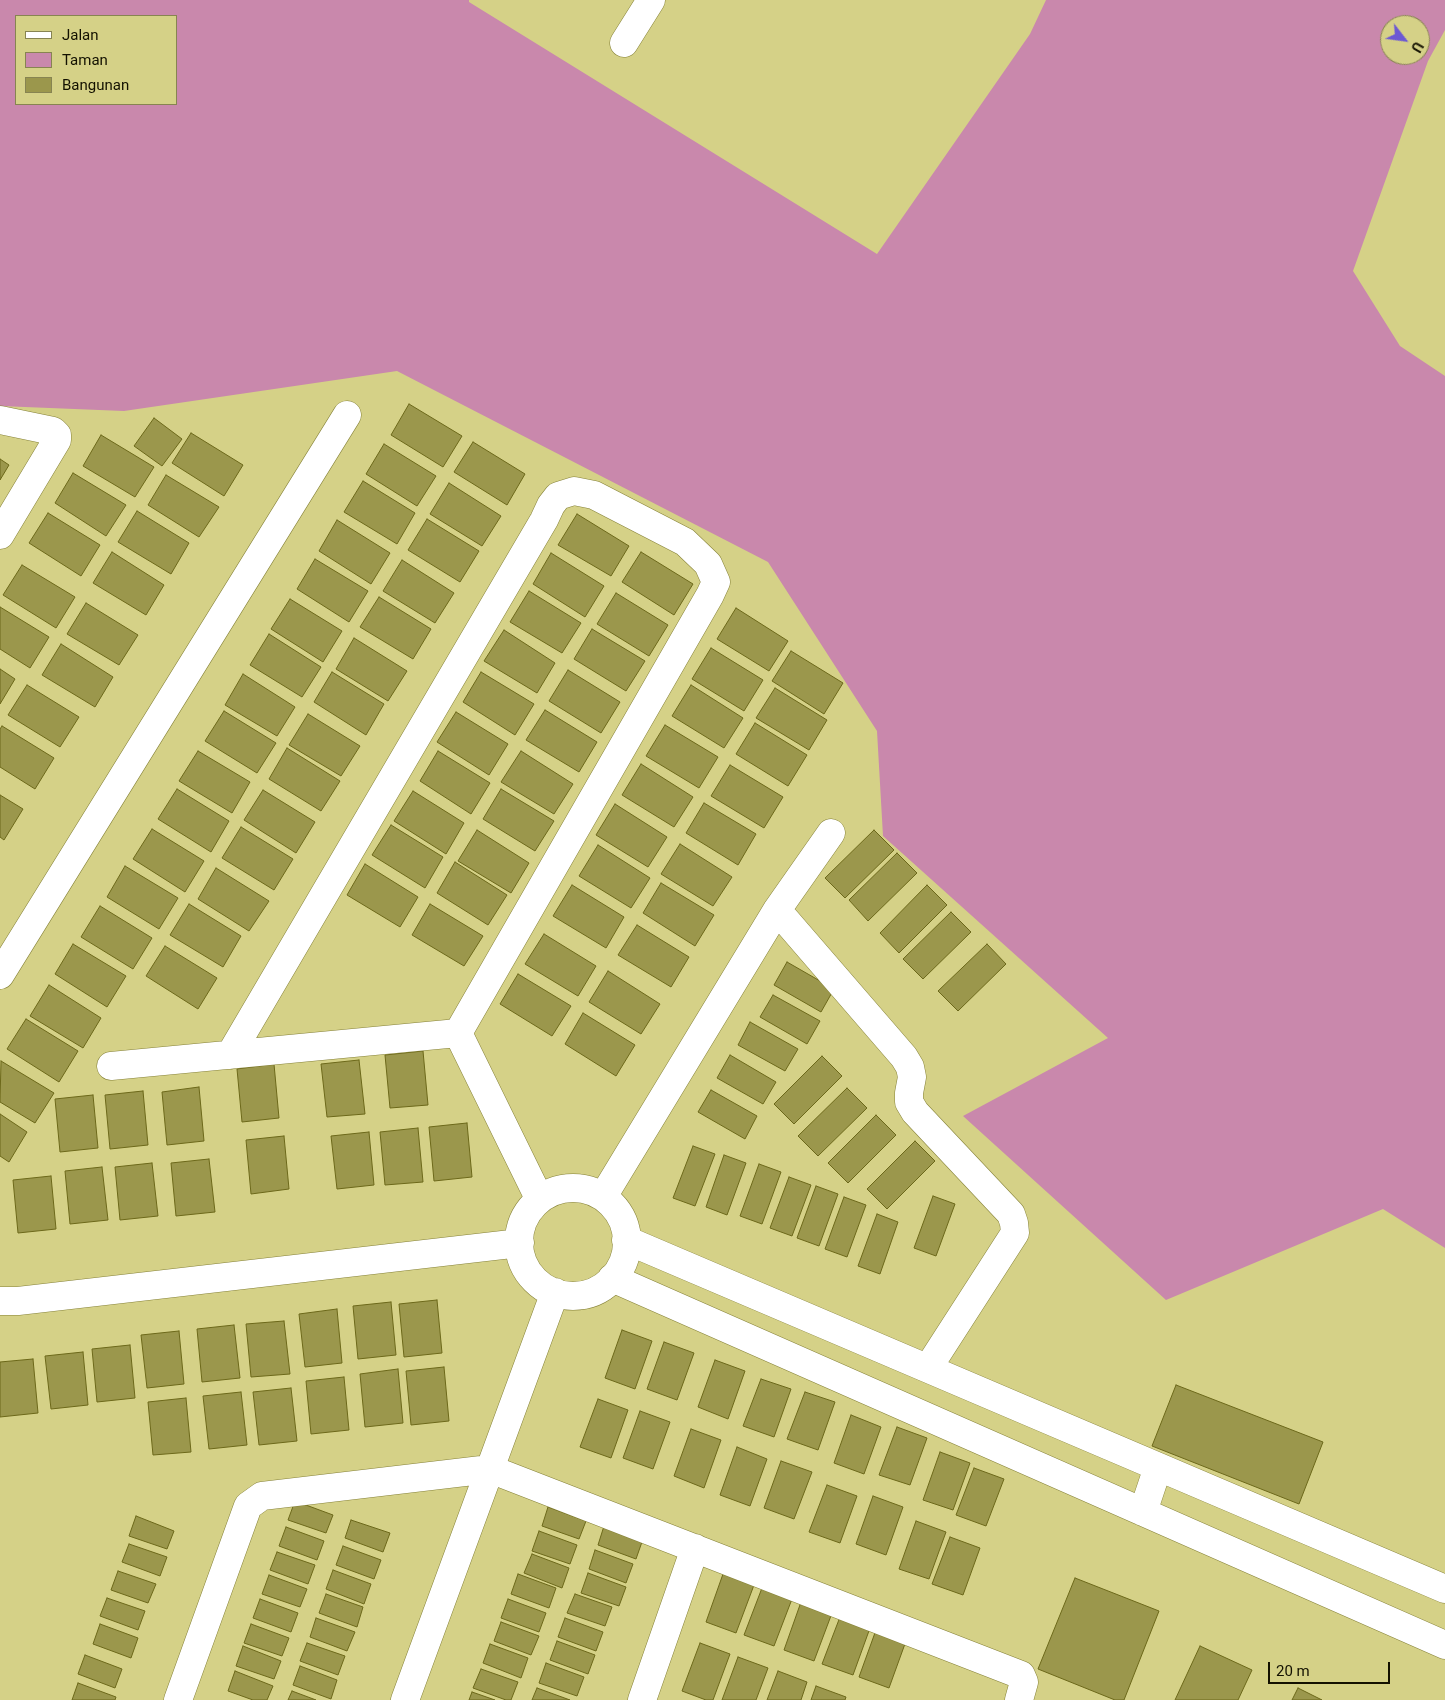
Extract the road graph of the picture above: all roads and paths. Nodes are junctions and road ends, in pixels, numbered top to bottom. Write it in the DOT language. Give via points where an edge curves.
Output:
graph roads {
  1 [pos="652,0"];
  2 [pos="624,43"];
  3 [pos="347,415"];
  4 [pos="0,420"];
  5 [pos="0,535"];
  6 [pos="831,833"];
  7 [pos="777,910"];
  8 [pos="0,975"];
  9 [pos="458,1033"];
  10 [pos="230,1055"];
  11 [pos="110,1066"];
  12 [pos="604,1195"];
  13 [pos="539,1198"];
  14 [pos="626,1240"];
  15 [pos="520,1243"];
  16 [pos="612,1278"];
  17 [pos="555,1292"];
  18 [pos="0,1301"];
  19 [pos="928,1368"];
  20 [pos="1158,1467"];
  21 [pos="490,1469"];
  22 [pos="1143,1512"];
  23 [pos="695,1548"];
  24 [pos="1445,1589"];
  25 [pos="1445,1645"];
  26 [pos="178,1700"];
  27 [pos="405,1700"];
  28 [pos="642,1700"];
  29 [pos="1019,1700"];
  1 -- 2 [label="street"];
  3 -- 8 [label="street"];
  4 -- 5 [label="street" via="57,435"];
  6 -- 7 [label="street"];
  7 -- 12 [label="street"];
  7 -- 19 [label="street" via="904,1057 910,1067 909,1102 915,1112 1011,1214 1014,1223 1015,1232"];
  9 -- 10 [label="street"];
  9 -- 10 [label="street" via="716,582 708,564 685,542 594,495 574,491 558,496 551,505"];
  9 -- 13 [label="street"];
  10 -- 11 [label="street"];
  12 -- 13 [label="street" via="570,1186"];
  12 -- 14 [label="street" via="625,1222"];
  13 -- 15 [label="street" via="520,1227"];
  14 -- 16 [label="street" via="626,1256"];
  14 -- 19 [label="street"];
  15 -- 17 [label="street" via="521,1262 542,1288"];
  15 -- 18 [label="street"];
  16 -- 17 [label="street" via="607,1285 575,1298"];
  16 -- 22 [label="street"];
  17 -- 21 [label="street"];
  19 -- 20 [label="street"];
  20 -- 22 [label="street"];
  20 -- 24 [label="street"];
  21 -- 23 [label="street"];
  21 -- 26 [label="street" via="262,1496 248,1506"];
  21 -- 27 [label="street"];
  22 -- 25 [label="street"];
  23 -- 28 [label="street"];
  23 -- 29 [label="street" via="1021,1675 1024,1682"];
}
